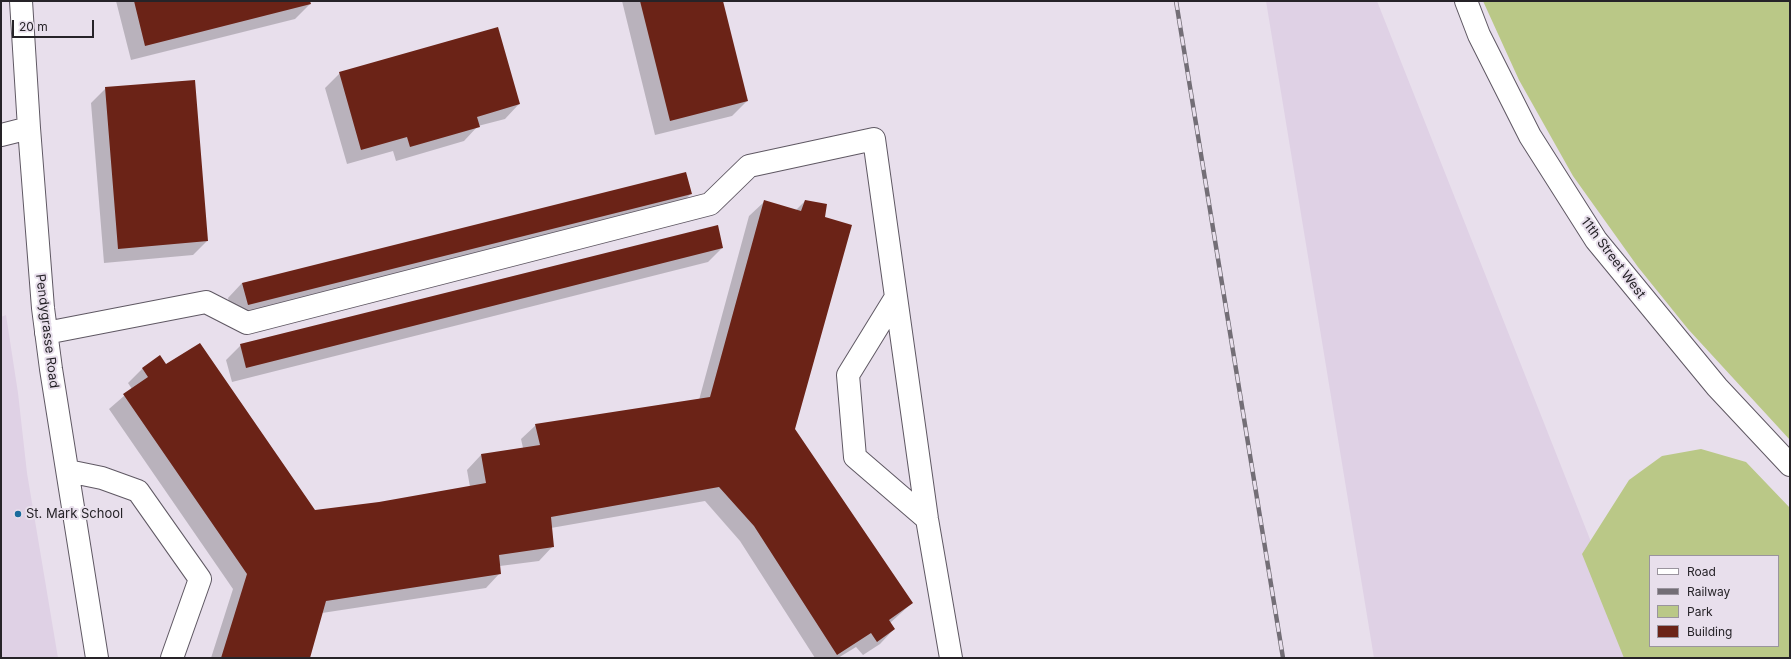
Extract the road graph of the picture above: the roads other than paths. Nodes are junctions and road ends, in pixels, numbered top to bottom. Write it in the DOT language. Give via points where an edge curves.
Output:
graph roads {
  1 [pos="21,1"];
  2 [pos="1466,1"];
  3 [pos="29,128"];
  4 [pos="1,134"];
  5 [pos="896,297"];
  6 [pos="46,333"];
  7 [pos="1790,465"];
  8 [pos="68,471"];
  9 [pos="927,519"];
  10 [pos="97,658"];
  11 [pos="172,658"];
  12 [pos="951,658"];
  1 -- 3 [label="street, Pendygrasse Road"];
  2 -- 7 [label="street, 11th Street West" via="1530,136 1596,240 1717,387"];
  3 -- 4 [label="street"];
  3 -- 6 [label="street, Pendygrasse Road"];
  5 -- 6 [label="street" via="874,138 749,166 710,204 247,323 206,302"];
  5 -- 9 [label="street"];
  5 -- 9 [label="street" via="848,375 855,457"];
  6 -- 8 [label="street, Pendygrasse Road"];
  8 -- 10 [label="street, Pendygrasse Road"];
  8 -- 11 [label="street" via="102,478 138,491 200,579"];
  9 -- 12 [label="street"];
}
